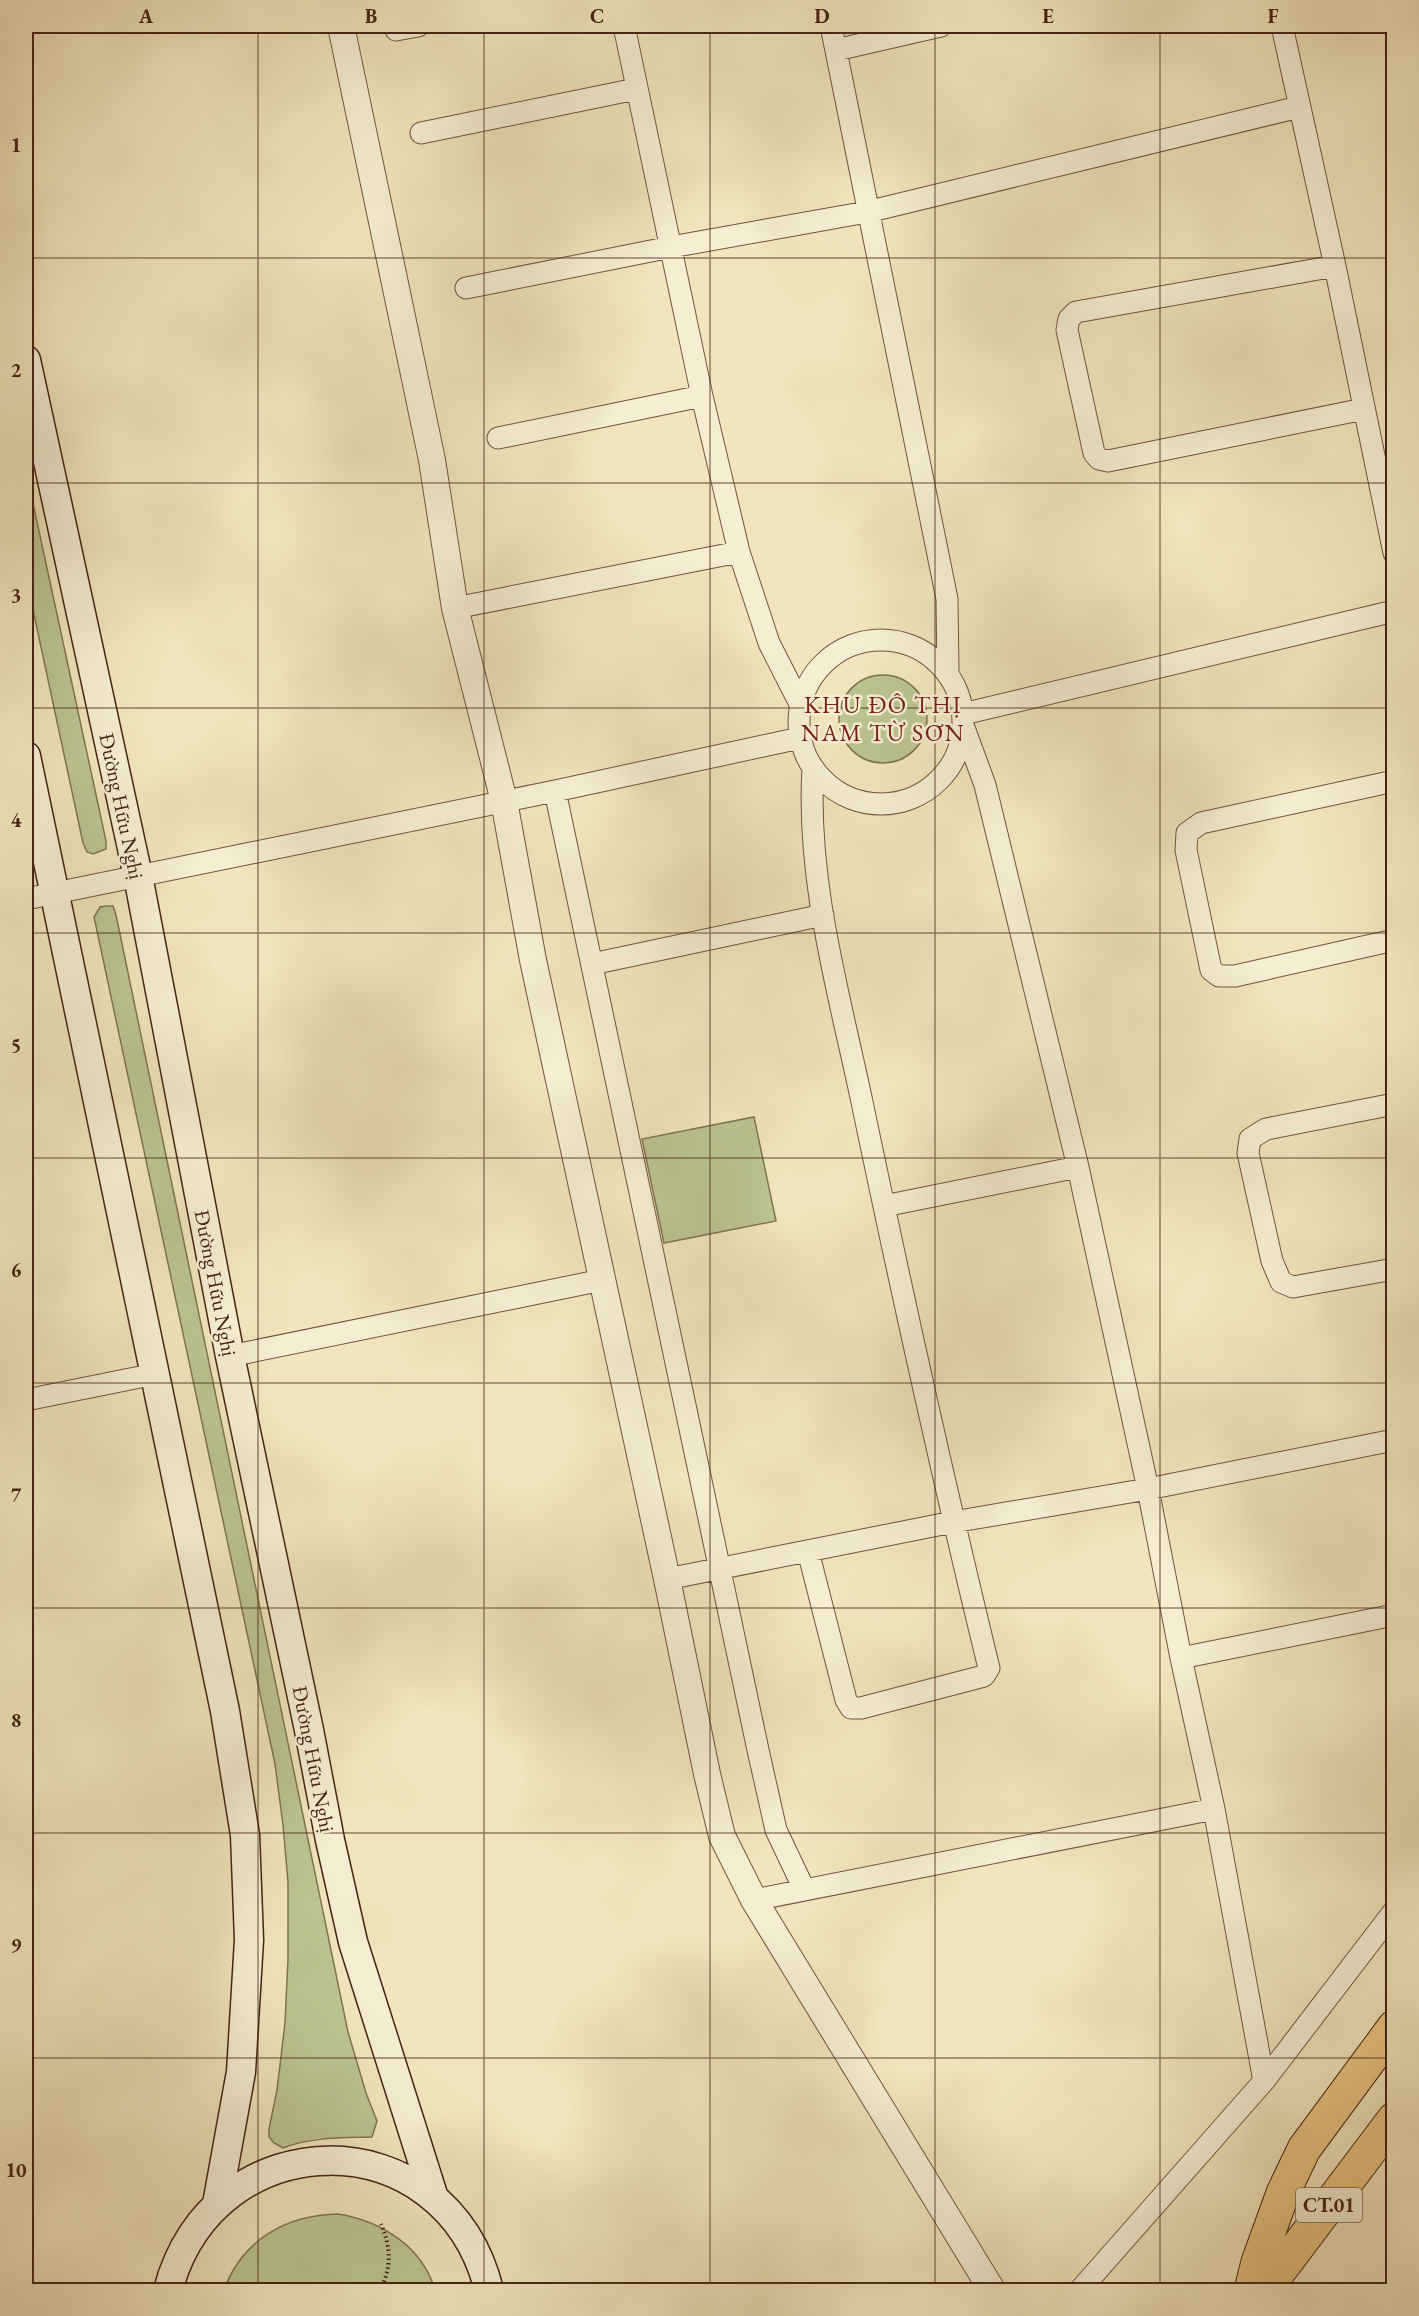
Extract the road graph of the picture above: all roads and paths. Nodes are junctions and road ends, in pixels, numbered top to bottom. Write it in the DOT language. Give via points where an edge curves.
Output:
graph roads {
  1 [pos="341,26"];
  2 [pos="418,26"];
  3 [pos="624,26"];
  4 [pos="831,26"];
  5 [pos="941,26"];
  6 [pos="1282,26"];
  7 [pos="396,30"];
  8 [pos="836,50"];
  9 [pos="636,88"];
  10 [pos="1299,107"];
  11 [pos="421,133"];
  12 [pos="867,212"];
  13 [pos="670,247"];
  14 [pos="1335,266"];
  15 [pos="466,288"];
  16 [pos="26,360"];
  17 [pos="702,396"];
  18 [pos="1364,410"];
  19 [pos="498,438"];
  20 [pos="739,552"];
  21 [pos="1394,553"];
  22 [pos="455,608"];
  23 [pos="1394,611"];
  24 [pos="948,674"];
  25 [pos="800,704"];
  26 [pos="963,720"];
  27 [pos="800,738"];
  28 [pos="26,756"];
  29 [pos="813,768"];
  30 [pos="1394,781"];
  31 [pos="555,791"];
  32 [pos="504,801"];
  33 [pos="138,876"];
  34 [pos="54,892"];
  35 [pos="26,899"];
  36 [pos="823,915"];
  37 [pos="1394,940"];
  38 [pos="592,964"];
  39 [pos="1394,1104"];
  40 [pos="1078,1167"];
  41 [pos="884,1206"];
  42 [pos="1394,1269"];
  43 [pos="602,1280"];
  44 [pos="230,1356"];
  45 [pos="155,1374"];
  46 [pos="26,1400"];
  47 [pos="1394,1440"];
  48 [pos="1148,1489"];
  49 [pos="953,1522"];
  50 [pos="808,1551"];
  51 [pos="720,1569"];
  52 [pos="667,1579"];
  53 [pos="1394,1614"];
  54 [pos="1181,1658"];
  55 [pos="1214,1809"];
  56 [pos="804,1889"];
  57 [pos="754,1900"];
  58 [pos="1394,1911"];
  59 [pos="1394,2027"];
  60 [pos="1264,2081"];
  61 [pos="1394,2119"];
  62 [pos="434,2198"];
  63 [pos="217,2204"];
  64 [pos="381,2224"];
  65 [pos="168,2290"];
  66 [pos="380,2290"];
  67 [pos="489,2290"];
  68 [pos="992,2290"];
  69 [pos="1080,2290"];
  70 [pos="1251,2290"];
  71 [pos="1265,2290"];
  1 -- 22 [label="street" via="432,459"];
  2 -- 7 [label="street"];
  3 -- 9 [label="street"];
  4 -- 8 [label="street"];
  5 -- 8 [label="street"];
  6 -- 10 [label="street"];
  8 -- 12 [label="street"];
  9 -- 11 [label="street"];
  9 -- 13 [label="street"];
  10 -- 12 [label="street"];
  10 -- 14 [label="street"];
  12 -- 13 [label="street"];
  12 -- 24 [label="street" via="947,599"];
  13 -- 15 [label="street"];
  13 -- 17 [label="street"];
  14 -- 18 [label="street"];
  14 -- 18 [label="street" via="1076,312 1068,319 1067,330 1094,453 1099,459 1108,461"];
  16 -- 33 [label="main road, Đường Hữu Nghị"];
  17 -- 19 [label="street"];
  17 -- 20 [label="street"];
  18 -- 21 [label="street"];
  20 -- 22 [label="street"];
  20 -- 25 [label="street" via="769,644"];
  22 -- 32 [label="street"];
  23 -- 26 [label="street"];
  24 -- 25 [label="street" via="927,653 901,642 886,639 857,643 820,666"];
  24 -- 26 [label="street" via="958,693"];
  25 -- 27 [label="street"];
  26 -- 29 [label="street" via="961,743 948,770 931,787 906,800 877,804 849,798 825,782"];
  26 -- 40 [label="street" via="985,785"];
  27 -- 29 [label="street"];
  27 -- 31 [label="street"];
  28 -- 34 [label="main road"];
  29 -- 36 [label="street" via="814,844"];
  30 -- 37 [label="street" via="1201,823 1187,833 1186,850 1211,970 1219,976 1235,976"];
  31 -- 32 [label="street"];
  31 -- 38 [label="street"];
  32 -- 33 [label="street"];
  32 -- 43 [label="street" via="533,960"];
  33 -- 34 [label="street"];
  33 -- 44 [label="main road, Đường Hữu Nghị"];
  34 -- 35 [label="street"];
  34 -- 45 [label="main road"];
  36 -- 38 [label="street"];
  36 -- 41 [label="street"];
  38 -- 51 [label="street"];
  39 -- 42 [label="street" via="1266,1129 1250,1139 1248,1153 1272,1261 1281,1282 1293,1287"];
  40 -- 41 [label="street"];
  40 -- 48 [label="street"];
  41 -- 49 [label="street"];
  43 -- 44 [label="street"];
  43 -- 52 [label="street"];
  44 -- 62 [label="main road, Đường Hữu Nghị" via="353,1942"];
  45 -- 46 [label="street"];
  45 -- 63 [label="main road" via="225,1711 245,1836 249,1940 246,2018 237,2096"];
  47 -- 48 [label="street"];
  48 -- 49 [label="street"];
  48 -- 54 [label="street"];
  49 -- 50 [label="street"];
  49 -- 50 [label="street" via="989,1668 984,1676 861,1708 851,1708 846,1700"];
  50 -- 51 [label="street"];
  51 -- 52 [label="street"];
  51 -- 56 [label="street" via="776,1830"];
  52 -- 57 [label="street" via="722,1836"];
  53 -- 54 [label="street"];
  54 -- 55 [label="street"];
  55 -- 56 [label="street"];
  55 -- 60 [label="street"];
  56 -- 57 [label="street"];
  57 -- 68 [label="street"];
  58 -- 60 [label="street"];
  59 -- 70 [label="highway, CT.01" via="1304,2149 1280,2202"];
  60 -- 69 [label="street"];
  61 -- 71 [label="highway, CT.01"];
  62 -- 63 [label="main road" via="387,2171 335,2160 281,2167 256,2177"];
  62 -- 67 [label="main road" via="470,2242"];
  63 -- 65 [label="main road" via="190,2236"];
  64 -- 66 [label="path" via="389,2246 389,2266"];
}
